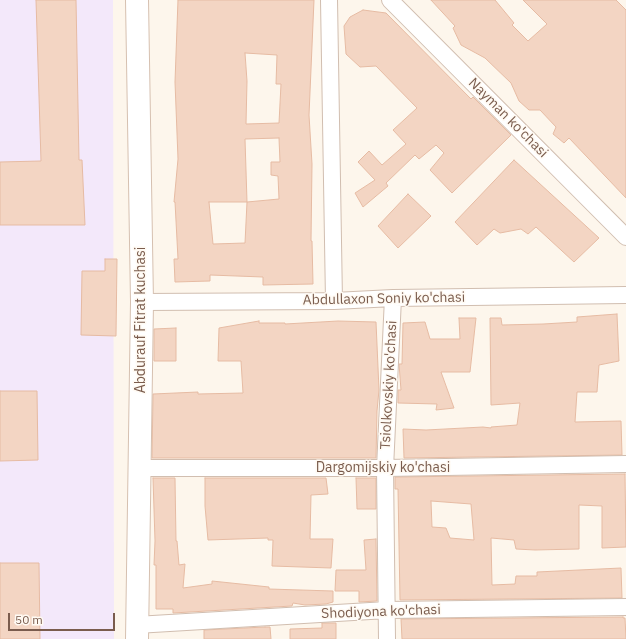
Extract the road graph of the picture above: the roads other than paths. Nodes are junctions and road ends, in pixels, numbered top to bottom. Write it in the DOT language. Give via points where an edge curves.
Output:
graph roads {
  1 [pos="137,0"];
  2 [pos="329,0"];
  3 [pos="390,0"];
  4 [pos="626,237"];
  5 [pos="626,295"];
  6 [pos="393,298"];
  7 [pos="334,301"];
  8 [pos="142,302"];
  9 [pos="626,464"];
  10 [pos="139,468"];
  11 [pos="385,468"];
  12 [pos="626,607"];
  13 [pos="387,610"];
  14 [pos="137,632"];
  15 [pos="387,639"];
  1 -- 8 [label="street, Abdurauf Fitrat kuchasi"];
  2 -- 7 [label="street"];
  3 -- 4 [label="street, Nayman ko'chasi"];
  5 -- 6 [label="street, Abdullaxon Soniy ko'chasi"];
  6 -- 7 [label="street, Abdullaxon Soniy ko'chasi"];
  6 -- 11 [label="street, Tsiolkovskiy ko'chasi"];
  7 -- 8 [label="street, Abdullaxon Soniy ko'chasi"];
  8 -- 10 [label="street, Abdurauf Fitrat kuchasi"];
  9 -- 11 [label="street, Dargomijskiy ko'chasi"];
  10 -- 11 [label="street, Dargomijskiy ko'chasi"];
  10 -- 14 [label="street, Abdurauf Fitrat kuchasi"];
  11 -- 13 [label="street, Tsiolkovskiy ko'chasi"];
  12 -- 13 [label="street, Shodiyona ko'chasi"];
  13 -- 14 [label="street, Shodiyona ko'chasi"];
  13 -- 15 [label="street, Tsiolkovskiy ko'chasi"];
}
